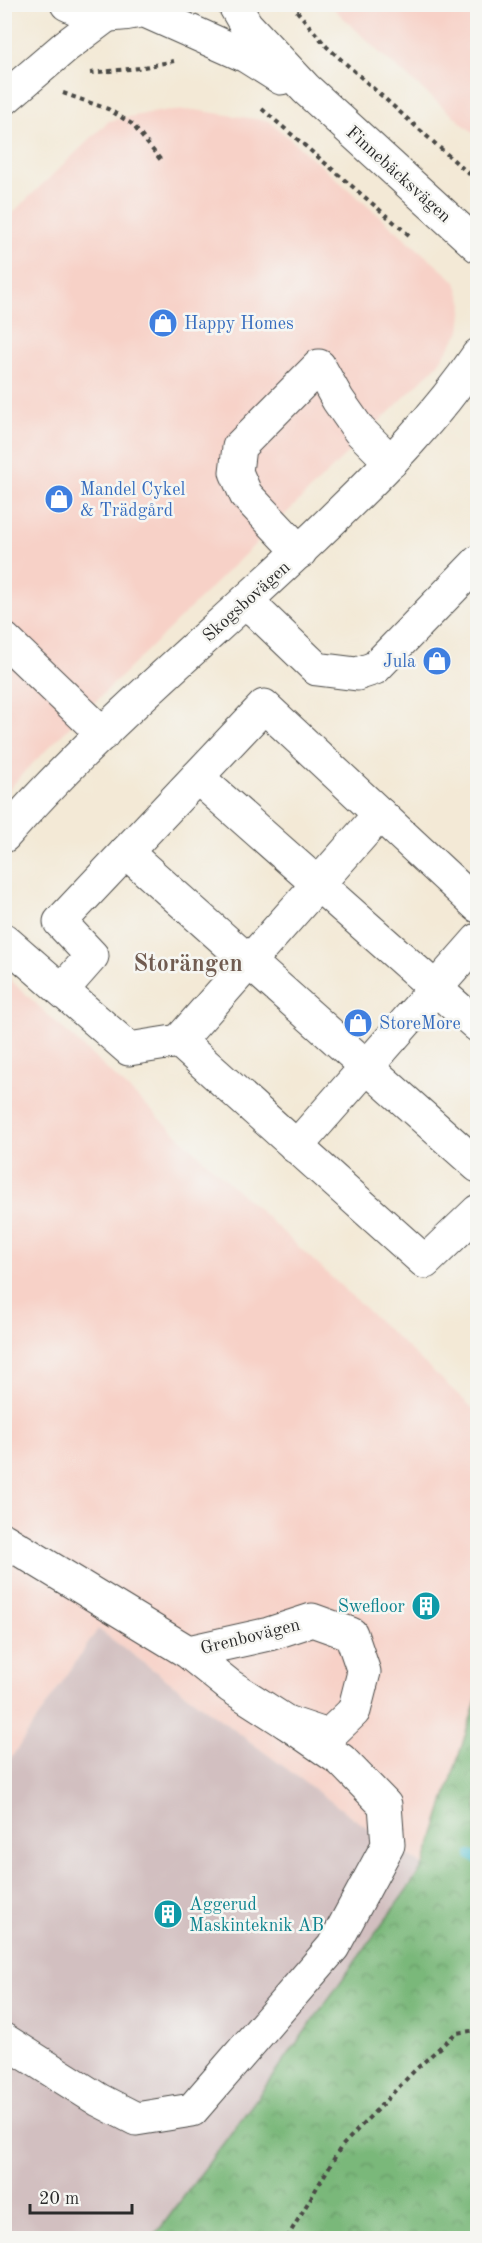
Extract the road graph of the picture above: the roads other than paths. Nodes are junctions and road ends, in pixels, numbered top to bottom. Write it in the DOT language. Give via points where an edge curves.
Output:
graph roads {
  1 [pos="67,4"];
  2 [pos="234,4"];
  3 [pos="153,8"];
  4 [pos="106,16"];
  5 [pos="4,99"];
  6 [pos="321,103"];
  7 [pos="477,246"];
  8 [pos="477,355"];
  9 [pos="391,462"];
  10 [pos="300,552"];
  11 [pos="477,562"];
  12 [pos="246,601"];
  13 [pos="4,639"];
  14 [pos="103,734"];
  15 [pos="197,777"];
  16 [pos="380,814"];
  17 [pos="4,836"];
  18 [pos="126,852"];
  19 [pos="318,884"];
  20 [pos="477,906"];
  21 [pos="4,940"];
  22 [pos="477,940"];
  23 [pos="249,962"];
  24 [pos="435,988"];
  25 [pos="63,989"];
  26 [pos="477,1026"];
  27 [pos="179,1041"];
  28 [pos="366,1067"];
  29 [pos="296,1147"];
  30 [pos="477,1166"];
  31 [pos="477,1211"];
  32 [pos="4,1540"];
  33 [pos="188,1652"];
  34 [pos="286,1722"];
  35 [pos="4,2040"];
  1 -- 4 [label="street"];
  2 -- 6 [label="street, Finnebäcksvägen" via="246,25"];
  3 -- 4 [label="street"];
  3 -- 6 [label="street, Finnebäcksvägen" via="246,56"];
  4 -- 5 [label="street"];
  6 -- 7 [label="street, Finnebäcksvägen"];
  8 -- 9 [label="street, Skogsbovägen"];
  9 -- 10 [label="street, Skogsbovägen"];
  9 -- 10 [label="street" via="359,430 319,366 239,447 236,472 246,495"];
  10 -- 12 [label="street, Skogsbovägen"];
  11 -- 12 [label="street" via="375,668 357,674 317,669"];
  12 -- 14 [label="street, Skogsbovägen"];
  13 -- 14 [label="street"];
  14 -- 17 [label="street, Skogsbovägen"];
  15 -- 16 [label="street" via="264,706"];
  15 -- 18 [label="street"];
  15 -- 19 [label="street"];
  16 -- 19 [label="street"];
  16 -- 20 [label="street"];
  18 -- 23 [label="street"];
  18 -- 25 [label="street" via="60,922 92,956"];
  19 -- 23 [label="street"];
  19 -- 24 [label="street"];
  21 -- 25 [label="street"];
  22 -- 24 [label="street"];
  23 -- 27 [label="street"];
  23 -- 28 [label="street"];
  24 -- 26 [label="street"];
  24 -- 28 [label="street"];
  25 -- 27 [label="street" via="129,1049"];
  27 -- 29 [label="street"];
  28 -- 29 [label="street"];
  28 -- 30 [label="street"];
  29 -- 31 [label="street" via="425,1262"];
  32 -- 33 [label="street, Grenbovägen"];
  33 -- 34 [label="street, Grenbovägen" via="230,1686"];
  33 -- 34 [label="street, Grenbovägen" via="312,1620 351,1634 364,1672 354,1711 328,1736"];
  34 -- 35 [label="street" via="341,1760 385,1804 388,1845 333,1947 192,2110 136,2119"];
}
